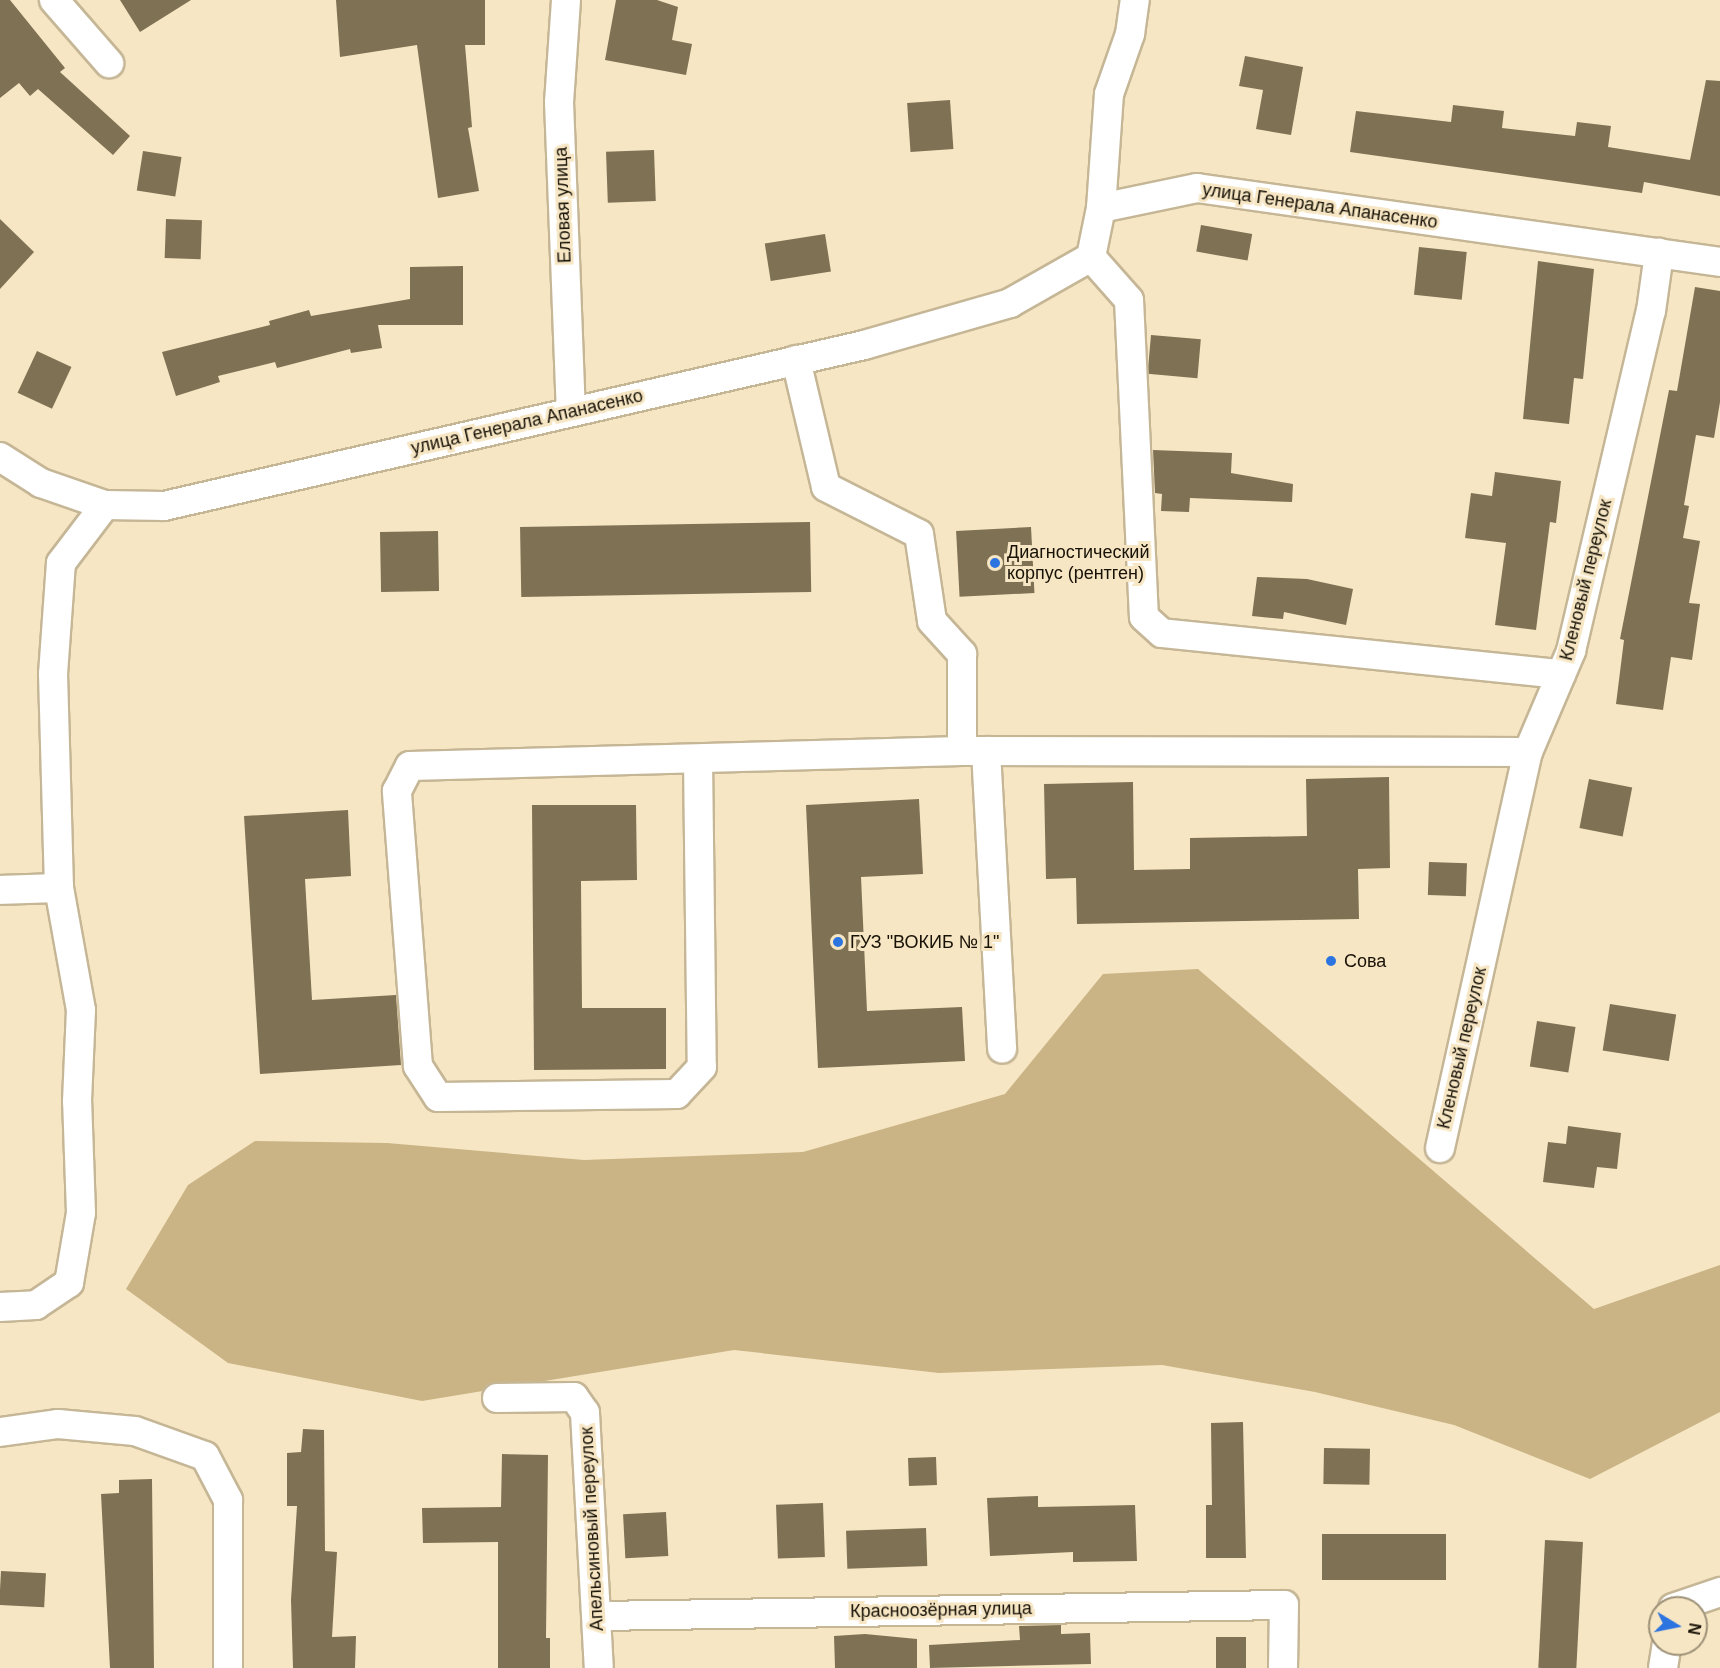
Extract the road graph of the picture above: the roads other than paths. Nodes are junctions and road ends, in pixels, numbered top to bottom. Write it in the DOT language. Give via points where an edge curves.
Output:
graph roads {
  1 [pos="54,0"];
  2 [pos="566,0"];
  3 [pos="1135,0"];
  4 [pos="109,63"];
  5 [pos="1101,208"];
  6 [pos="1659,253"];
  7 [pos="1091,257"];
  8 [pos="1720,262"];
  9 [pos="796,360"];
  10 [pos="571,411"];
  11 [pos="0,456"];
  12 [pos="105,505"];
  13 [pos="1561,674"];
  14 [pos="974,751"];
  15 [pos="1528,752"];
  16 [pos="698,759"];
  17 [pos="59,888"];
  18 [pos="0,890"];
  19 [pos="1002,1049"];
  20 [pos="1440,1148"];
  21 [pos="0,1307"];
  22 [pos="497,1398"];
  23 [pos="0,1432"];
  24 [pos="598,1616"];
  25 [pos="228,1668"];
  26 [pos="598,1668"];
  27 [pos="1283,1668"];
  1 -- 4 [label="street"];
  2 -- 10 [label="street, Еловая улица" via="560,102"];
  3 -- 5 [label="street" via="1130,34 1109,94"];
  5 -- 6 [label="street, улица Генерала Апанасенко" via="1197,188"];
  5 -- 7 [label="street"];
  6 -- 8 [label="street, улица Генерала Апанасенко"];
  6 -- 13 [label="street, Кленовый переулок" via="1651,311 1571,651"];
  7 -- 9 [label="street, улица Генерала Апанасенко" via="1010,303"];
  7 -- 13 [label="street" via="1129,300 1144,617 1162,633"];
  9 -- 10 [label="street, улица Генерала Апанасенко"];
  9 -- 14 [label="street" via="826,487 919,534 932,621 962,654"];
  10 -- 12 [label="street, улица Генерала Апанасенко" via="164,506"];
  11 -- 12 [label="street, улица Генерала Апанасенко" via="41,483"];
  12 -- 17 [label="street" via="61,563 52,734"];
  13 -- 15 [label="street, Кленовый переулок"];
  14 -- 15 [label="street"];
  14 -- 16 [label="street"];
  14 -- 19 [label="street"];
  15 -- 20 [label="street, Кленовый переулок"];
  16 -- 16 [label="street" via="411,766 397,791 418,1066 438,1096 677,1094 702,1067"];
  17 -- 18 [label="street"];
  17 -- 21 [label="street" via="81,1010 77,1101 81,1213 69,1282 36,1305"];
  22 -- 24 [label="street, Апельсиновый переулок" via="574,1397 585,1413"];
  23 -- 25 [label="street" via="58,1424 135,1431 205,1456 228,1500"];
  24 -- 26 [label="street, Апельсиновый переулок"];
  24 -- 27 [label="street, Красноозёрная улица" via="1284,1605"];
}
